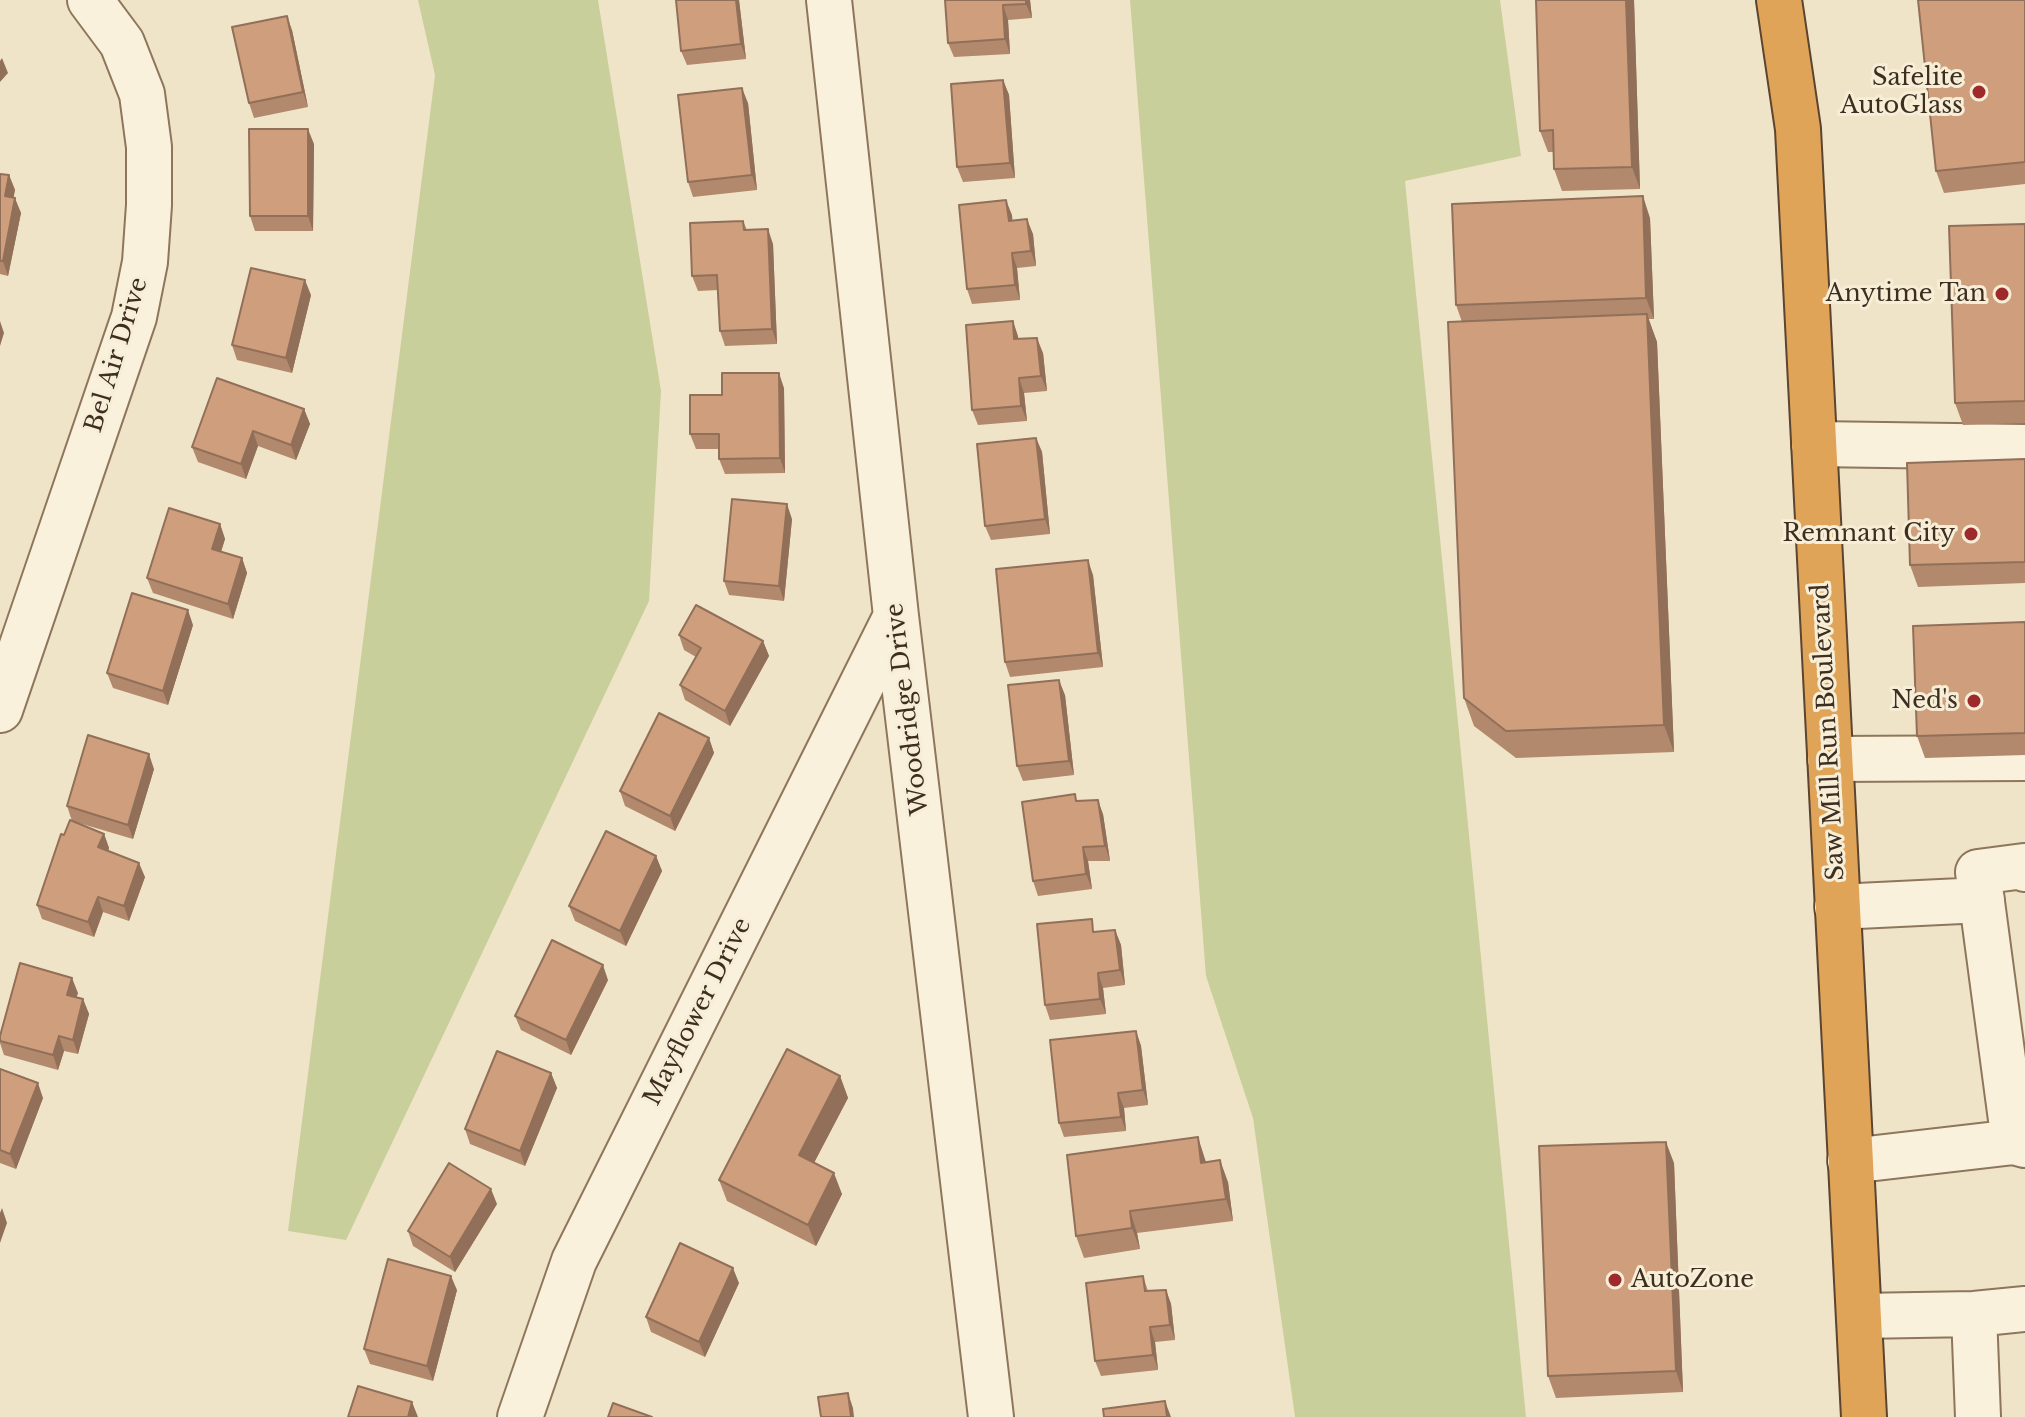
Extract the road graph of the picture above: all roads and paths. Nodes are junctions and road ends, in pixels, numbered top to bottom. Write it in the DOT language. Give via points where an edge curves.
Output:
graph roads {
  1 [pos="90,0"];
  2 [pos="829,0"];
  3 [pos="1779,0"];
  4 [pos="1814,444"];
  5 [pos="2025,447"];
  6 [pos="896,616"];
  7 [pos="0,710"];
  8 [pos="2025,758"];
  9 [pos="1830,759"];
  10 [pos="2025,869"];
  11 [pos="1982,900"];
  12 [pos="1837,907"];
  13 [pos="2019,1143"];
  14 [pos="1850,1161"];
  15 [pos="2025,1309"];
  16 [pos="1974,1314"];
  17 [pos="1859,1316"];
  18 [pos="520,1417"];
  19 [pos="991,1417"];
  20 [pos="1864,1417"];
  21 [pos="1978,1417"];
  1 -- 7 [label="street, Bel Air Drive" via="122,43 142,94 149,147 145,262 134,317"];
  2 -- 6 [label="street, Woodridge Drive"];
  3 -- 4 [label="highway, Saw Mill Run Boulevard" via="1798,129"];
  4 -- 5 [label="street"];
  4 -- 9 [label="highway, Saw Mill Run Boulevard"];
  6 -- 18 [label="street, Mayflower Drive" via="574,1261"];
  6 -- 19 [label="street, Woodridge Drive"];
  8 -- 9 [label="street"];
  9 -- 12 [label="highway, Saw Mill Run Boulevard"];
  10 -- 11 [label="street" via="1978,872"];
  11 -- 12 [label="street"];
  11 -- 13 [label="street"];
  12 -- 14 [label="highway, Saw Mill Run Boulevard"];
  13 -- 14 [label="street"];
  14 -- 17 [label="highway, Saw Mill Run Boulevard"];
  15 -- 16 [label="street"];
  16 -- 17 [label="street"];
  16 -- 21 [label="street"];
  17 -- 20 [label="highway, Saw Mill Run Boulevard"];
}
